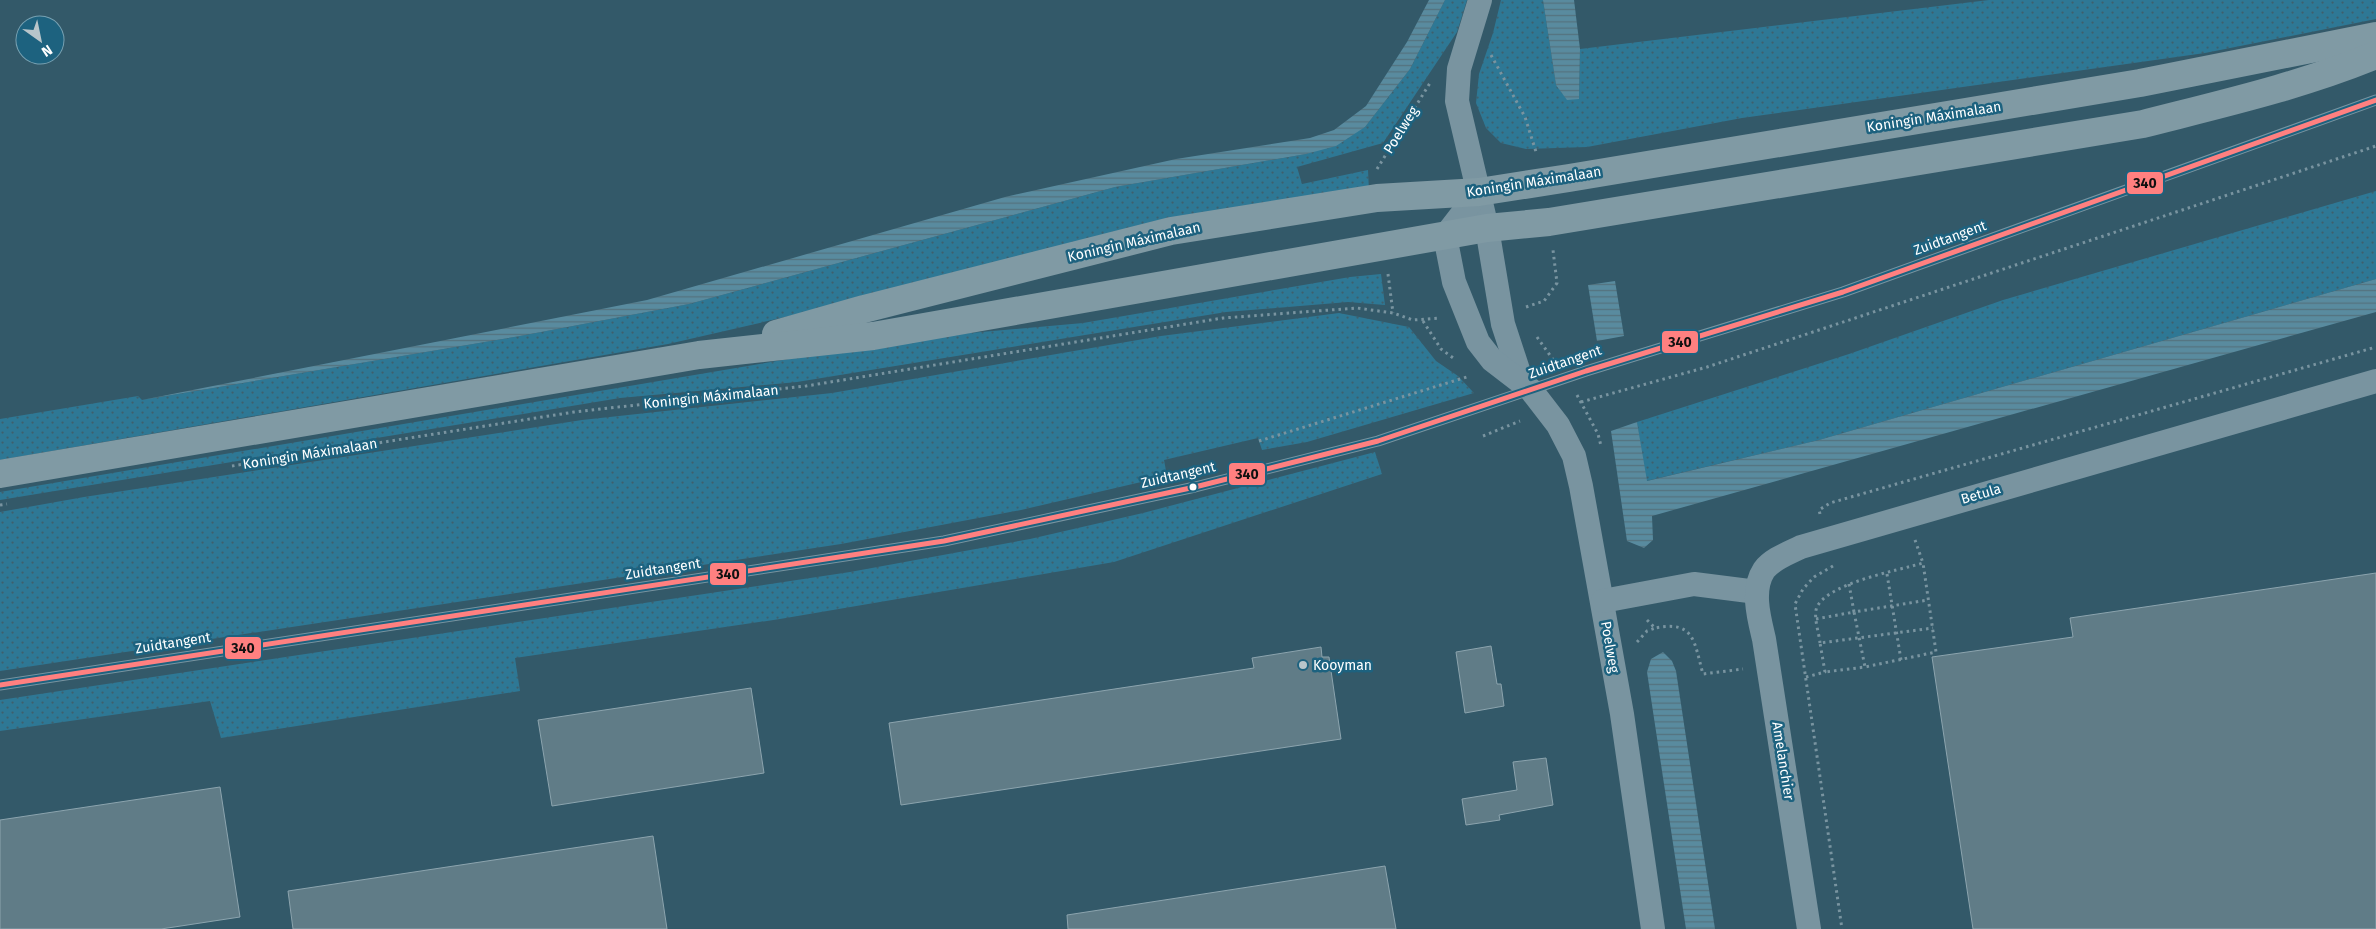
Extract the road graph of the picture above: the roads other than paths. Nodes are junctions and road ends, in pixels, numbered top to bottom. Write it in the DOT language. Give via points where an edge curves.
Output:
graph roads {
  1 [pos="1480,0"];
  2 [pos="2376,36"];
  3 [pos="2376,55"];
  4 [pos="2376,100"];
  5 [pos="1479,192"];
  6 [pos="1487,228"];
  7 [pos="1445,236"];
  8 [pos="700,355"];
  9 [pos="2376,381"];
  10 [pos="1527,386"];
  11 [pos="0,474"];
  12 [pos="1757,592"];
  13 [pos="1613,599"];
  14 [pos="0,685"];
  15 [pos="1653,929"];
  16 [pos="1808,929"];
  1 -- 5 [label="street, Poelweg" via="1459,70 1457,101"];
  2 -- 5 [label="main road, Koningin Máximalaan" via="2140,83"];
  3 -- 6 [label="main road, Koningin Máximalaan" via="2346,68 2143,124 1559,220"];
  4 -- 10 [label="lane, Zuidtangent" via="1843,292"];
  5 -- 6 [label="street, Poelweg"];
  5 -- 7 [label="street"];
  5 -- 8 [label="main road, Koningin Máximalaan" via="1377,198 1171,231 864,309"];
  6 -- 7 [label="main road, Koningin Máximalaan"];
  6 -- 10 [label="street, Poelweg" via="1503,324"];
  7 -- 8 [label="main road, Koningin Máximalaan" via="872,336"];
  7 -- 10 [label="street, Poelweg" via="1454,282 1478,342 1492,360"];
  8 -- 11 [label="main road, Koningin Máximalaan"];
  9 -- 12 [label="street, Betula" via="1801,548 1764,570"];
  10 -- 13 [label="street, Poelweg" via="1558,425 1574,456"];
  10 -- 14 [label="lane, Zuidtangent" via="1378,441 1195,487 944,541"];
  12 -- 13 [label="street" via="1694,584"];
  12 -- 16 [label="street, Amelanchier"];
  13 -- 15 [label="street, Poelweg" via="1622,714"];
}
